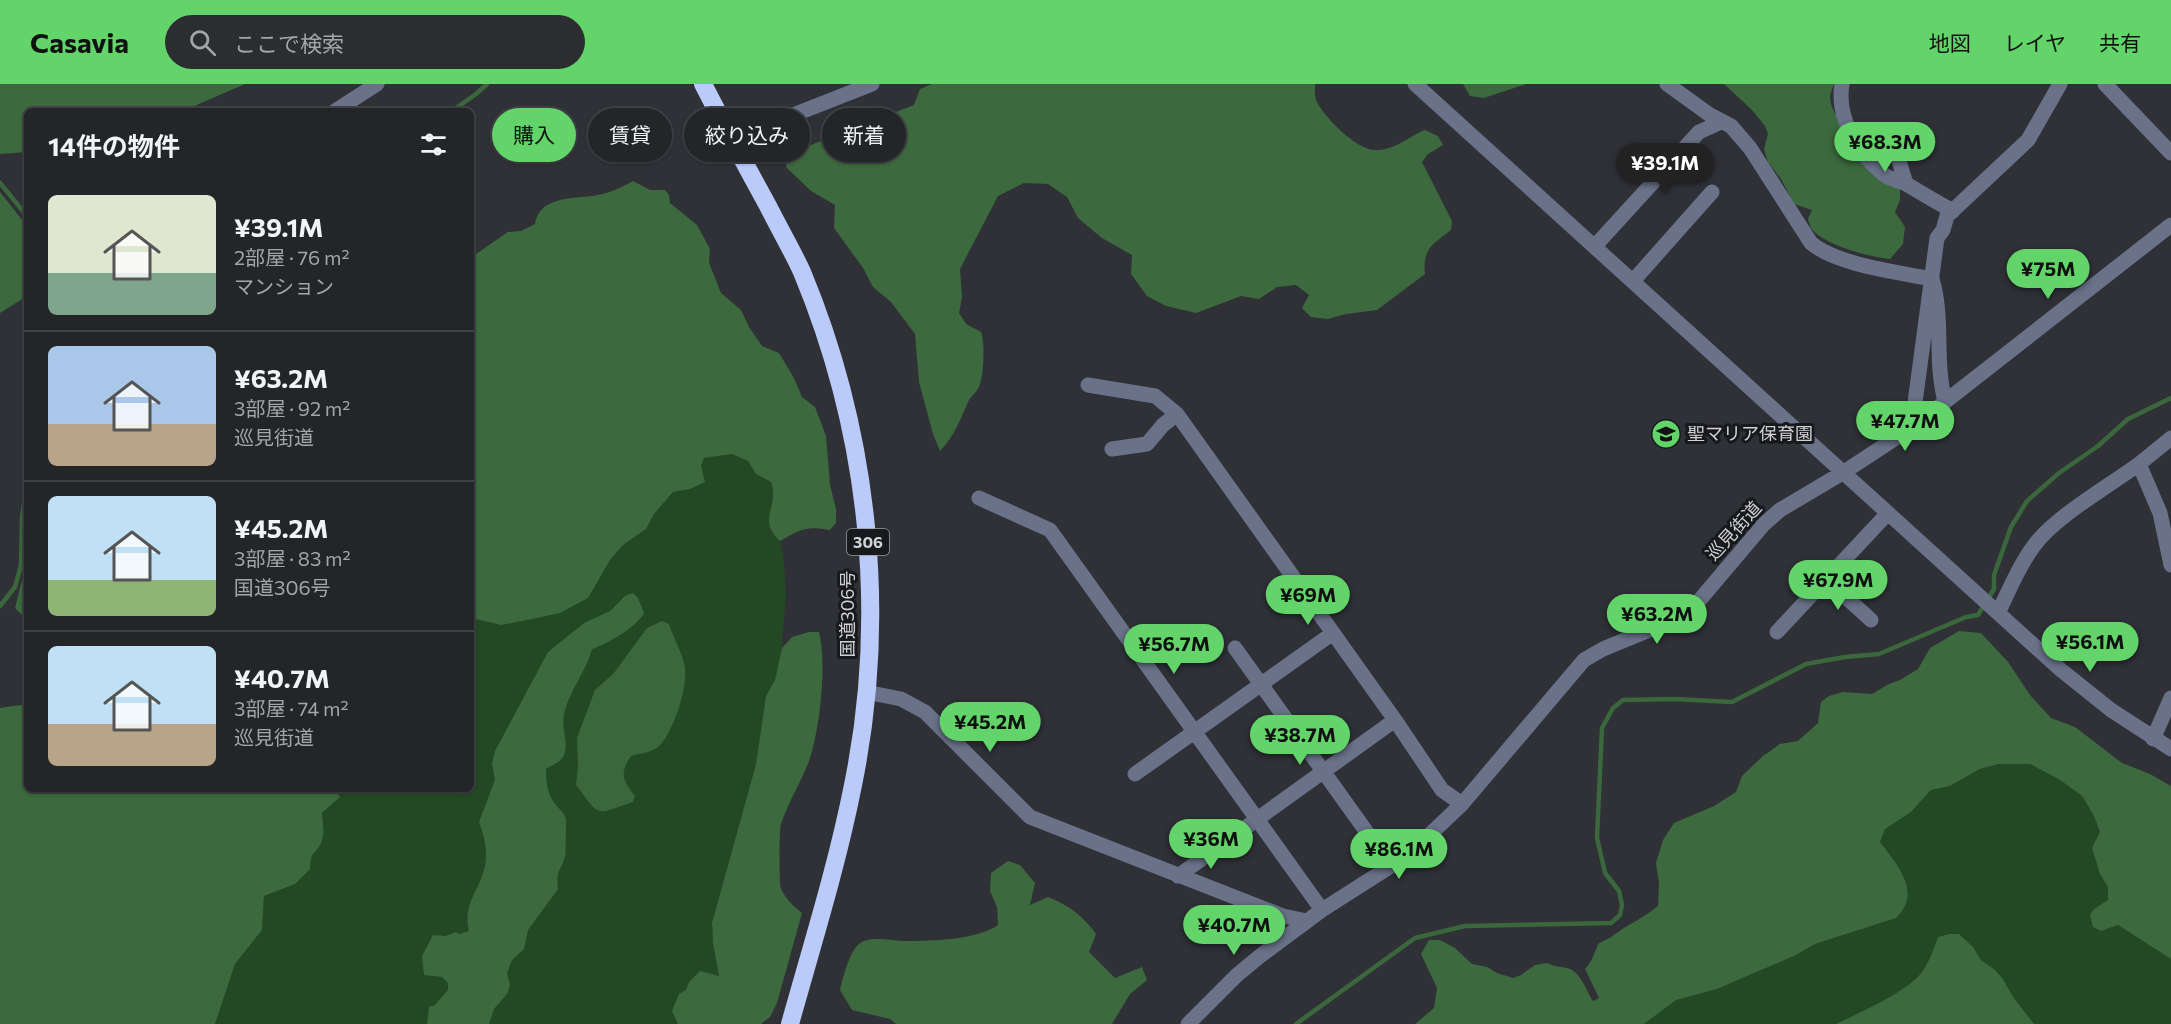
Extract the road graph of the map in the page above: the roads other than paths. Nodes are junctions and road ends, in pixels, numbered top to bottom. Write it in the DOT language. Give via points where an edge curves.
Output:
graph roads {
  1 [pos="377,84"];
  2 [pos="703,84"];
  3 [pos="872,84"];
  4 [pos="1415,84"];
  5 [pos="1667,84"];
  6 [pos="1842,84"];
  7 [pos="2060,84"];
  8 [pos="2105,84"];
  9 [pos="340,108"];
  10 [pos="716,108"];
  11 [pos="810,108"];
  12 [pos="1721,122"];
  13 [pos="1896,152"];
  14 [pos="2171,153"];
  15 [pos="744,162"];
  16 [pos="1906,184"];
  17 [pos="1712,192"];
  18 [pos="1953,211"];
  19 [pos="2171,225"];
  20 [pos="1595,246"];
  21 [pos="1932,279"];
  22 [pos="1633,281"];
  23 [pos="1088,385"];
  24 [pos="1945,401"];
  25 [pos="1178,417"];
  26 [pos="1914,426"];
  27 [pos="2171,438"];
  28 [pos="1112,448"];
  29 [pos="2139,464"];
  30 [pos="1844,472"];
  31 [pos="980,498"];
  32 [pos="1888,513"];
  33 [pos="2171,565"];
  34 [pos="1826,579"];
  35 [pos="1990,606"];
  36 [pos="1871,620"];
  37 [pos="1776,632"];
  38 [pos="1333,633"];
  39 [pos="1235,648"];
  40 [pos="1262,684"];
  41 [pos="866,692"];
  42 [pos="2171,698"];
  43 [pos="1395,720"];
  44 [pos="1195,732"];
  45 [pos="2153,739"];
  46 [pos="2171,750"];
  47 [pos="1324,771"];
  48 [pos="1135,774"];
  49 [pos="1462,804"];
  50 [pos="1257,819"];
  51 [pos="1391,866"];
  52 [pos="1178,876"];
  53 [pos="1322,910"];
  54 [pos="1307,921"];
  55 [pos="790,1024"];
  56 [pos="1188,1024"];
  1 -- 9 [label="street"];
  2 -- 10 [label="highway, 国道306号 / 306"];
  3 -- 11 [label="street"];
  4 -- 20 [label="street"];
  5 -- 12 [label="street"];
  6 -- 16 [label="street" via="1843,114 1857,146 1883,174"];
  7 -- 18 [label="street" via="2028,140"];
  8 -- 14 [label="street"];
  12 -- 20 [label="street" via="1699,132"];
  12 -- 21 [label="street" via="1731,126 1750,148 1811,243 1820,250 1846,260"];
  13 -- 16 [label="street"];
  15 -- 41 [label="highway, 国道306号 / 306" via="801,269 840,384 866,517 870,596"];
  16 -- 18 [label="street"];
  17 -- 22 [label="street"];
  18 -- 21 [label="street" via="1937,238"];
  19 -- 24 [label="street, 巡見街道"];
  20 -- 22 [label="street"];
  21 -- 24 [label="street" via="1938,298"];
  21 -- 26 [label="street"];
  22 -- 30 [label="street"];
  23 -- 25 [label="street" via="1155,396"];
  24 -- 26 [label="street, 巡見街道"];
  25 -- 28 [label="street" via="1163,425 1147,444"];
  25 -- 38 [label="street"];
  26 -- 30 [label="street, 巡見街道"];
  27 -- 29 [label="street"];
  29 -- 33 [label="street" via="2160,513"];
  29 -- 35 [label="street" via="2060,520 2034,545"];
  30 -- 32 [label="street"];
  30 -- 49 [label="street, 巡見街道" via="1780,510 1764,524 1698,602 1664,624 1584,660"];
  31 -- 44 [label="street" via="1050,530"];
  32 -- 34 [label="street"];
  32 -- 35 [label="street"];
  34 -- 36 [label="street"];
  34 -- 37 [label="street"];
  35 -- 45 [label="street" via="2078,684"];
  38 -- 40 [label="street"];
  38 -- 43 [label="street"];
  39 -- 40 [label="street"];
  40 -- 44 [label="street"];
  40 -- 47 [label="street"];
  41 -- 52 [label="street" via="901,699 925,712 1030,817"];
  41 -- 55 [label="highway, 国道306号 / 306" via="861,742 843,830"];
  42 -- 45 [label="street"];
  43 -- 47 [label="street"];
  43 -- 49 [label="street" via="1442,790"];
  44 -- 48 [label="street"];
  44 -- 50 [label="street"];
  45 -- 46 [label="street"];
  47 -- 50 [label="street"];
  47 -- 51 [label="street"];
  49 -- 51 [label="street, 巡見街道"];
  50 -- 52 [label="street"];
  50 -- 53 [label="street"];
  51 -- 53 [label="street, 巡見街道"];
  52 -- 54 [label="street"];
  53 -- 54 [label="street, 巡見街道"];
  54 -- 56 [label="street, 巡見街道" via="1237,975"];
}
